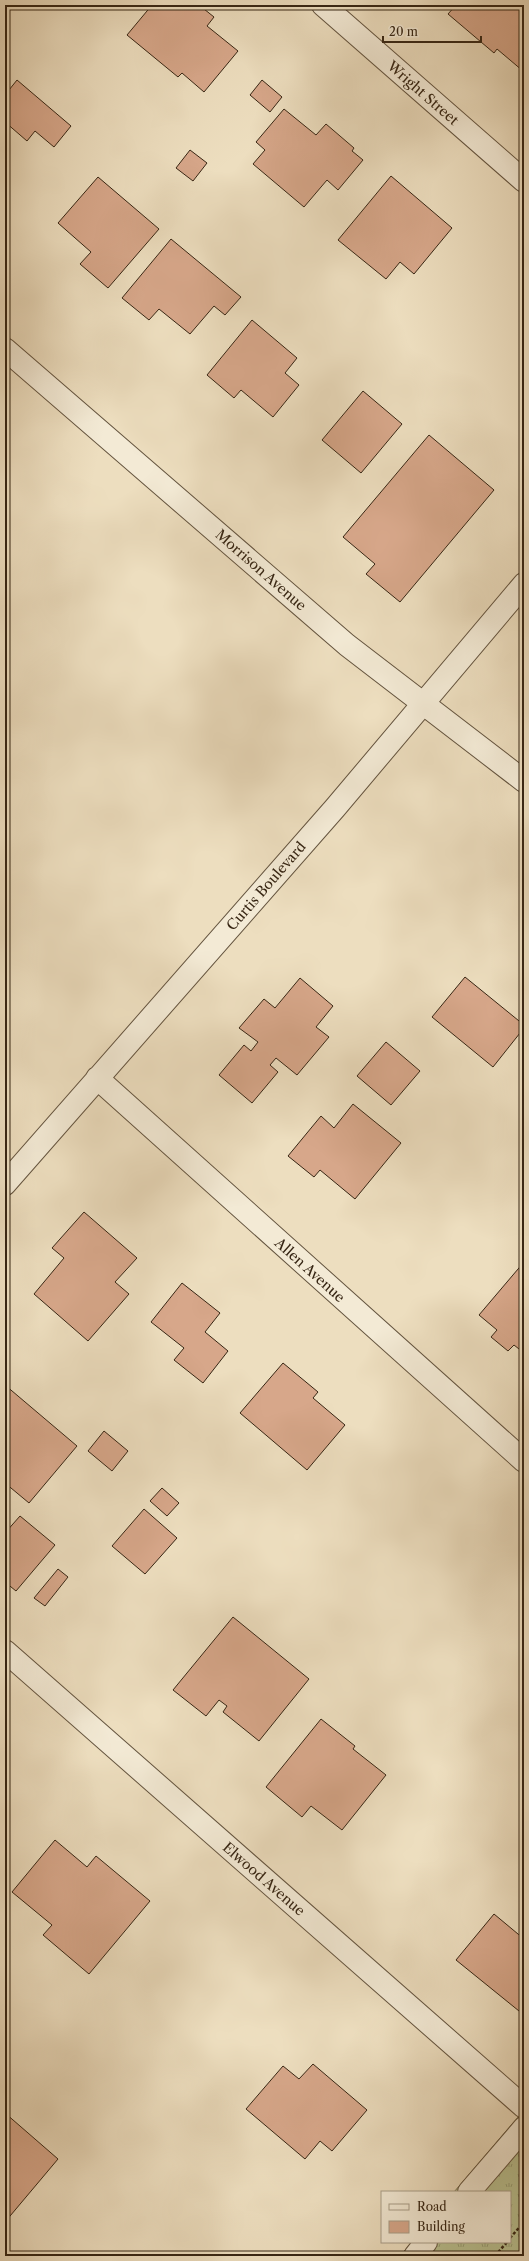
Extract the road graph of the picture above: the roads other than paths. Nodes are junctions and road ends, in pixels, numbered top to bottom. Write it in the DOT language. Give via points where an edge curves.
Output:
graph roads {
  1 [pos="323,5"];
  2 [pos="524,181"];
  3 [pos="5,349"];
  4 [pos="524,584"];
  5 [pos="423,703"];
  6 [pos="524,782"];
  7 [pos="97,1078"];
  8 [pos="5,1184"];
  9 [pos="524,1461"];
  10 [pos="5,1651"];
  11 [pos="524,2107"];
  12 [pos="524,2128"];
  13 [pos="470,2191"];
  14 [pos="425,2243"];
  15 [pos="414,2256"];
  1 -- 2 [label="street, Wright Street"];
  3 -- 5 [label="street, Morrison Avenue" via="347,644"];
  4 -- 5 [label="street, Curtis Boulevard"];
  5 -- 6 [label="street, Morrison Avenue"];
  5 -- 7 [label="street, Curtis Boulevard" via="335,808"];
  7 -- 8 [label="street, Curtis Boulevard"];
  7 -- 9 [label="street, Allen Avenue"];
  10 -- 11 [label="street, Elwood Avenue"];
  12 -- 13 [label="street"];
  14 -- 15 [label="street"];
}
